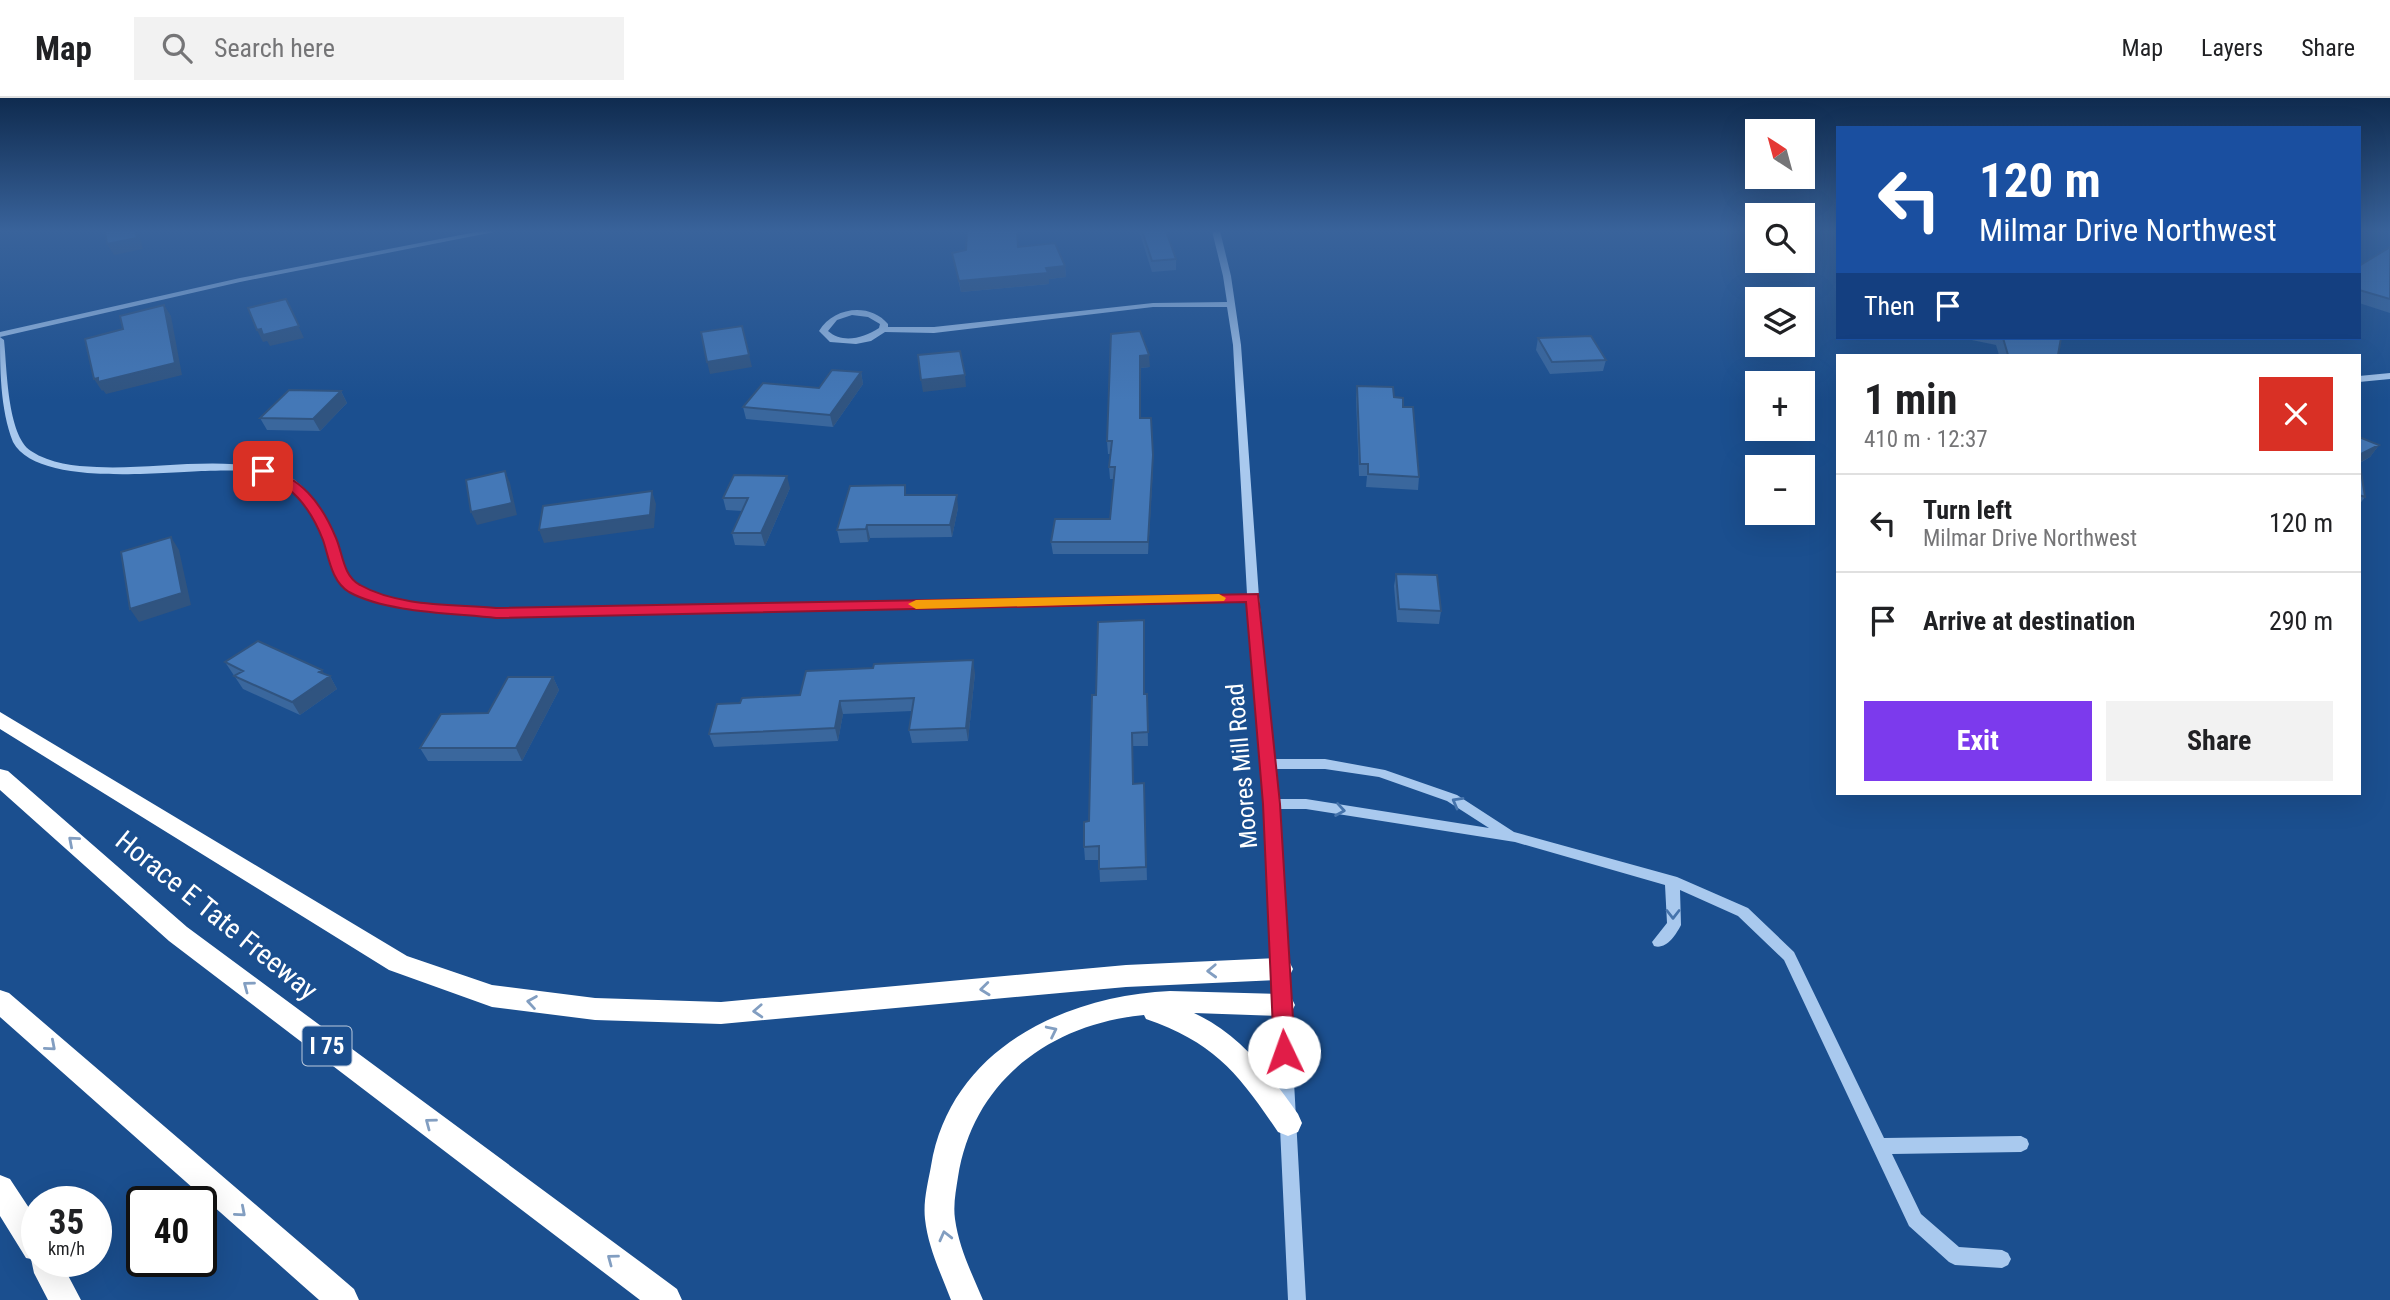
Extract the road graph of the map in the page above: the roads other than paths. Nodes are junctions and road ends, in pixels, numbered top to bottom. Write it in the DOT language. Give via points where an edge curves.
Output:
graph roads {
  1 [pos="209,287"];
  2 [pos="1229,287"];
  3 [pos="1232,304"];
  4 [pos="883,329"];
  5 [pos="0,335"];
  6 [pos="0,340"];
  7 [pos="2390,376"];
  8 [pos="2361,379"];
  9 [pos="1253,597"];
  10 [pos="0,719"];
  11 [pos="1268,764"];
  12 [pos="0,777"];
  13 [pos="1272,804"];
  14 [pos="1515,837"];
  15 [pos="1672,881"];
  16 [pos="1659,942"];
  17 [pos="1280,969"];
  18 [pos="0,1001"];
  19 [pos="1133,1005"];
  20 [pos="1282,1005"];
  21 [pos="1288,1123"];
  22 [pos="2021,1144"];
  23 [pos="1880,1146"];
  24 [pos="0,1189"];
  25 [pos="21,1222"];
  26 [pos="2002,1259"];
  27 [pos="54,1277"];
  28 [pos="65,1300"];
  29 [pos="343,1300"];
  30 [pos="666,1300"];
  31 [pos="967,1300"];
  32 [pos="1297,1300"];
  1 -- 5 [label="street"];
  2 -- 3 [label="street, Moores Mill Road"];
  3 -- 4 [label="street" via="1153,306 934,330"];
  3 -- 9 [label="street, Moores Mill Road"];
  4 -- 4 [label="street" via="884,324 874,315 852,314 831,320 823,331 844,342 868,339"];
  6 -- 9 [label="street" via="10,421 25,452 45,462 96,469 236,468 286,479 302,491 329,538 337,566 354,588 398,603 496,613"];
  7 -- 8 [label="street"];
  9 -- 11 [label="street, Moores Mill Road"];
  17 -- 10 [label="highway, one-way" via="1126,976 721,1013 595,1009 492,996 398,962"];
  11 -- 13 [label="street, Moores Mill Road"];
  14 -- 11 [label="street, one-way" via="1452,798 1380,773 1325,764"];
  30 -- 12 [label="highway, Horace E Tate Freeway / I 75, one-way" via="178,934"];
  13 -- 14 [label="street, one-way" via="1306,804"];
  13 -- 17 [label="street, Moores Mill Road"];
  14 -- 15 [label="street"];
  15 -- 16 [label="street, one-way" via="1674,925"];
  15 -- 23 [label="street" via="1743,912 1789,957"];
  17 -- 20 [label="street, Moores Mill Road"];
  18 -- 29 [label="highway, one-way"];
  19 -- 20 [label="highway"];
  19 -- 21 [label="highway" via="1178,1017 1218,1038 1255,1076"];
  31 -- 19 [label="highway, one-way" via="952,1266 940,1218 943,1166 955,1123 978,1086 1013,1053 1087,1015"];
  20 -- 21 [label="street, Moores Mill Road"];
  21 -- 32 [label="street, Moores Mill Road"];
  22 -- 23 [label="street"];
  23 -- 26 [label="street" via="1915,1220 1955,1255"];
  24 -- 25 [label="highway"];
  27 -- 28 [label="highway"];
}
